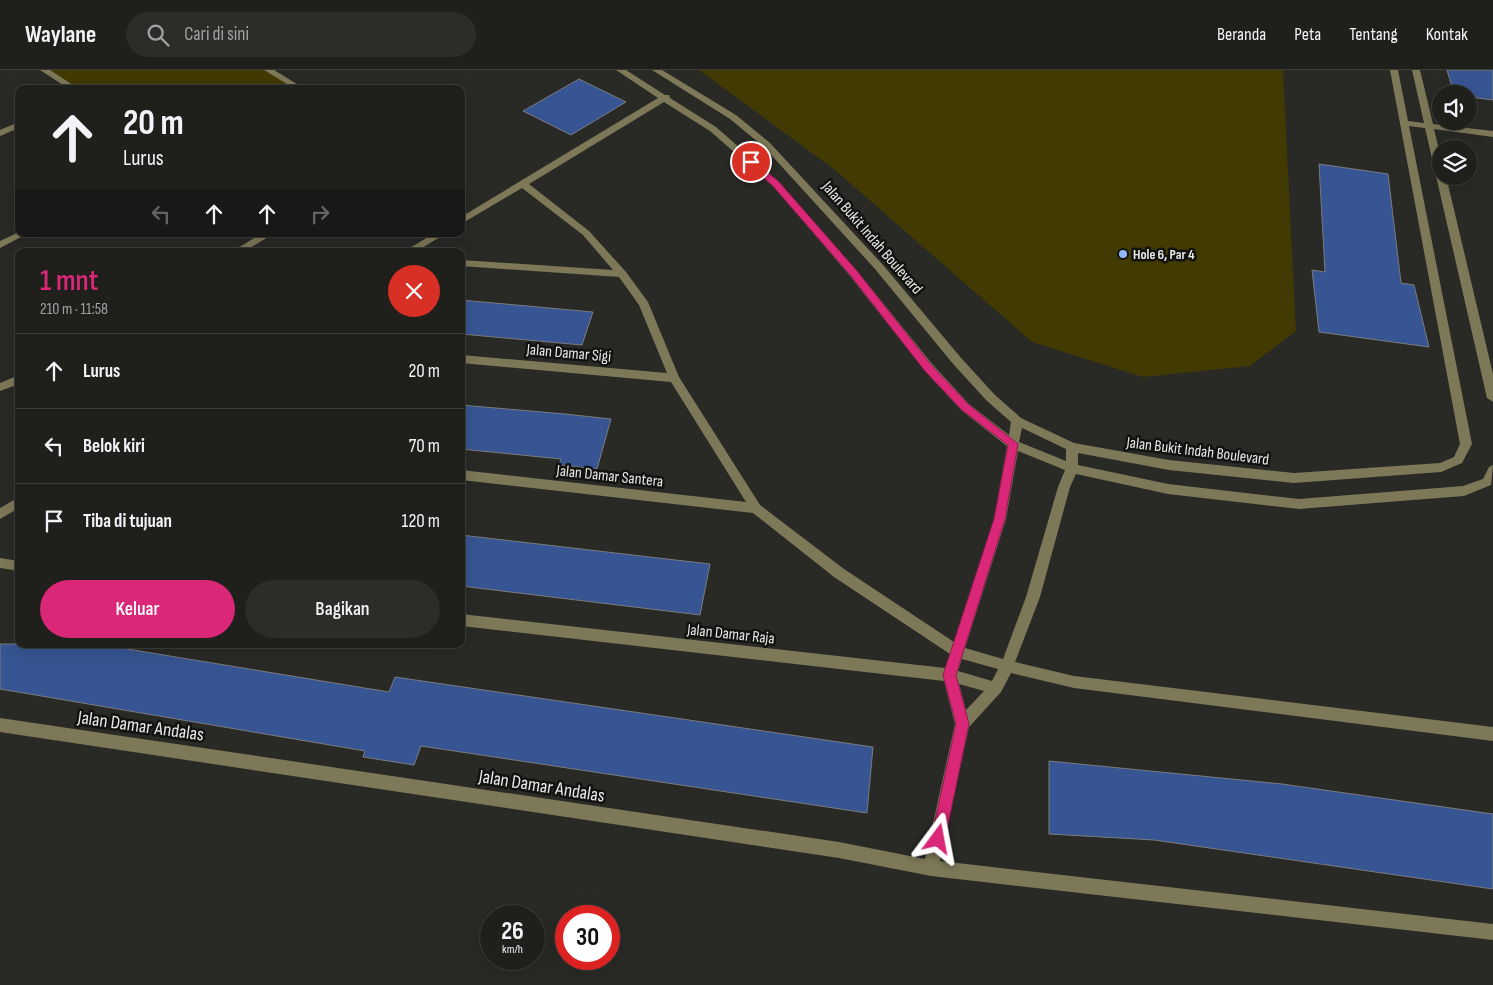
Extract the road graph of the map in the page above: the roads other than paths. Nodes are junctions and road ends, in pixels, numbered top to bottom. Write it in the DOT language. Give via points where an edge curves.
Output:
graph roads {
  1 [pos="44,70"];
  2 [pos="268,70"];
  3 [pos="620,70"];
  4 [pos="656,70"];
  5 [pos="1394,70"];
  6 [pos="1416,70"];
  7 [pos="68,85"];
  8 [pos="294,85"];
  9 [pos="666,97"];
  10 [pos="1404,123"];
  11 [pos="1429,126"];
  12 [pos="15,127"];
  13 [pos="0,133"];
  14 [pos="1493,134"];
  15 [pos="524,185"];
  16 [pos="465,220"];
  17 [pos="16,237"];
  18 [pos="263,237"];
  19 [pos="435,237"];
  20 [pos="0,245"];
  21 [pos="243,248"];
  22 [pos="415,248"];
  23 [pos="465,263"];
  24 [pos="622,274"];
  25 [pos="465,359"];
  26 [pos="674,378"];
  27 [pos="15,381"];
  28 [pos="0,387"];
  29 [pos="1493,398"];
  30 [pos="1017,421"];
  31 [pos="1013,444"];
  32 [pos="1072,447"];
  33 [pos="1072,468"];
  34 [pos="1493,470"];
  35 [pos="465,475"];
  36 [pos="1490,480"];
  37 [pos="15,505"];
  38 [pos="756,508"];
  39 [pos="0,514"];
  40 [pos="0,563"];
  41 [pos="15,565"];
  42 [pos="465,620"];
  43 [pos="958,652"];
  44 [pos="1007,666"];
  45 [pos="950,675"];
  46 [pos="996,688"];
  47 [pos="962,724"];
  48 [pos="0,725"];
  49 [pos="1493,734"];
  50 [pos="931,868"];
  51 [pos="1493,932"];
  1 -- 7 [label="street"];
  2 -- 8 [label="street"];
  3 -- 9 [label="street"];
  4 -- 30 [label="street, Jalan Bukit Indah Boulevard" via="732,117 768,145 879,267 958,362"];
  5 -- 10 [label="street, Jalan Bukit Indah Boulevard"];
  6 -- 11 [label="street"];
  9 -- 15 [label="street"];
  9 -- 31 [label="street" via="713,129 776,184 929,368 965,407"];
  10 -- 11 [label="street"];
  10 -- 32 [label="street, Jalan Bukit Indah Boulevard" via="1466,444 1458,460 1441,467 1294,478 1169,466"];
  11 -- 14 [label="street"];
  11 -- 29 [label="street"];
  12 -- 13 [label="street"];
  15 -- 16 [label="street"];
  15 -- 24 [label="street" via="586,233"];
  17 -- 20 [label="street"];
  18 -- 21 [label="street"];
  19 -- 22 [label="street"];
  23 -- 24 [label="street"];
  24 -- 26 [label="street" via="644,304"];
  25 -- 26 [label="street, Jalan Damar Sigi"];
  26 -- 38 [label="street"];
  27 -- 28 [label="street"];
  30 -- 31 [label="street"];
  30 -- 32 [label="street, Jalan Bukit Indah Boulevard"];
  31 -- 33 [label="street"];
  31 -- 43 [label="street" via="1000,519"];
  32 -- 33 [label="street"];
  33 -- 36 [label="street" via="1168,489 1299,504 1464,491"];
  33 -- 44 [label="street" via="1033,597"];
  34 -- 36 [label="street"];
  35 -- 38 [label="street, Jalan Damar Santera"];
  37 -- 39 [label="street"];
  38 -- 43 [label="street" via="839,573"];
  40 -- 41 [label="street"];
  42 -- 45 [label="street, Jalan Damar Raja"];
  43 -- 44 [label="street"];
  43 -- 45 [label="street"];
  44 -- 46 [label="street"];
  44 -- 49 [label="street" via="1074,682"];
  45 -- 46 [label="street, Jalan Damar Raja"];
  45 -- 47 [label="street"];
  46 -- 47 [label="street"];
  47 -- 50 [label="street"];
  48 -- 50 [label="street, Jalan Damar Andalas" via="839,850"];
  50 -- 51 [label="street, Jalan Damar Andalas"];
}
